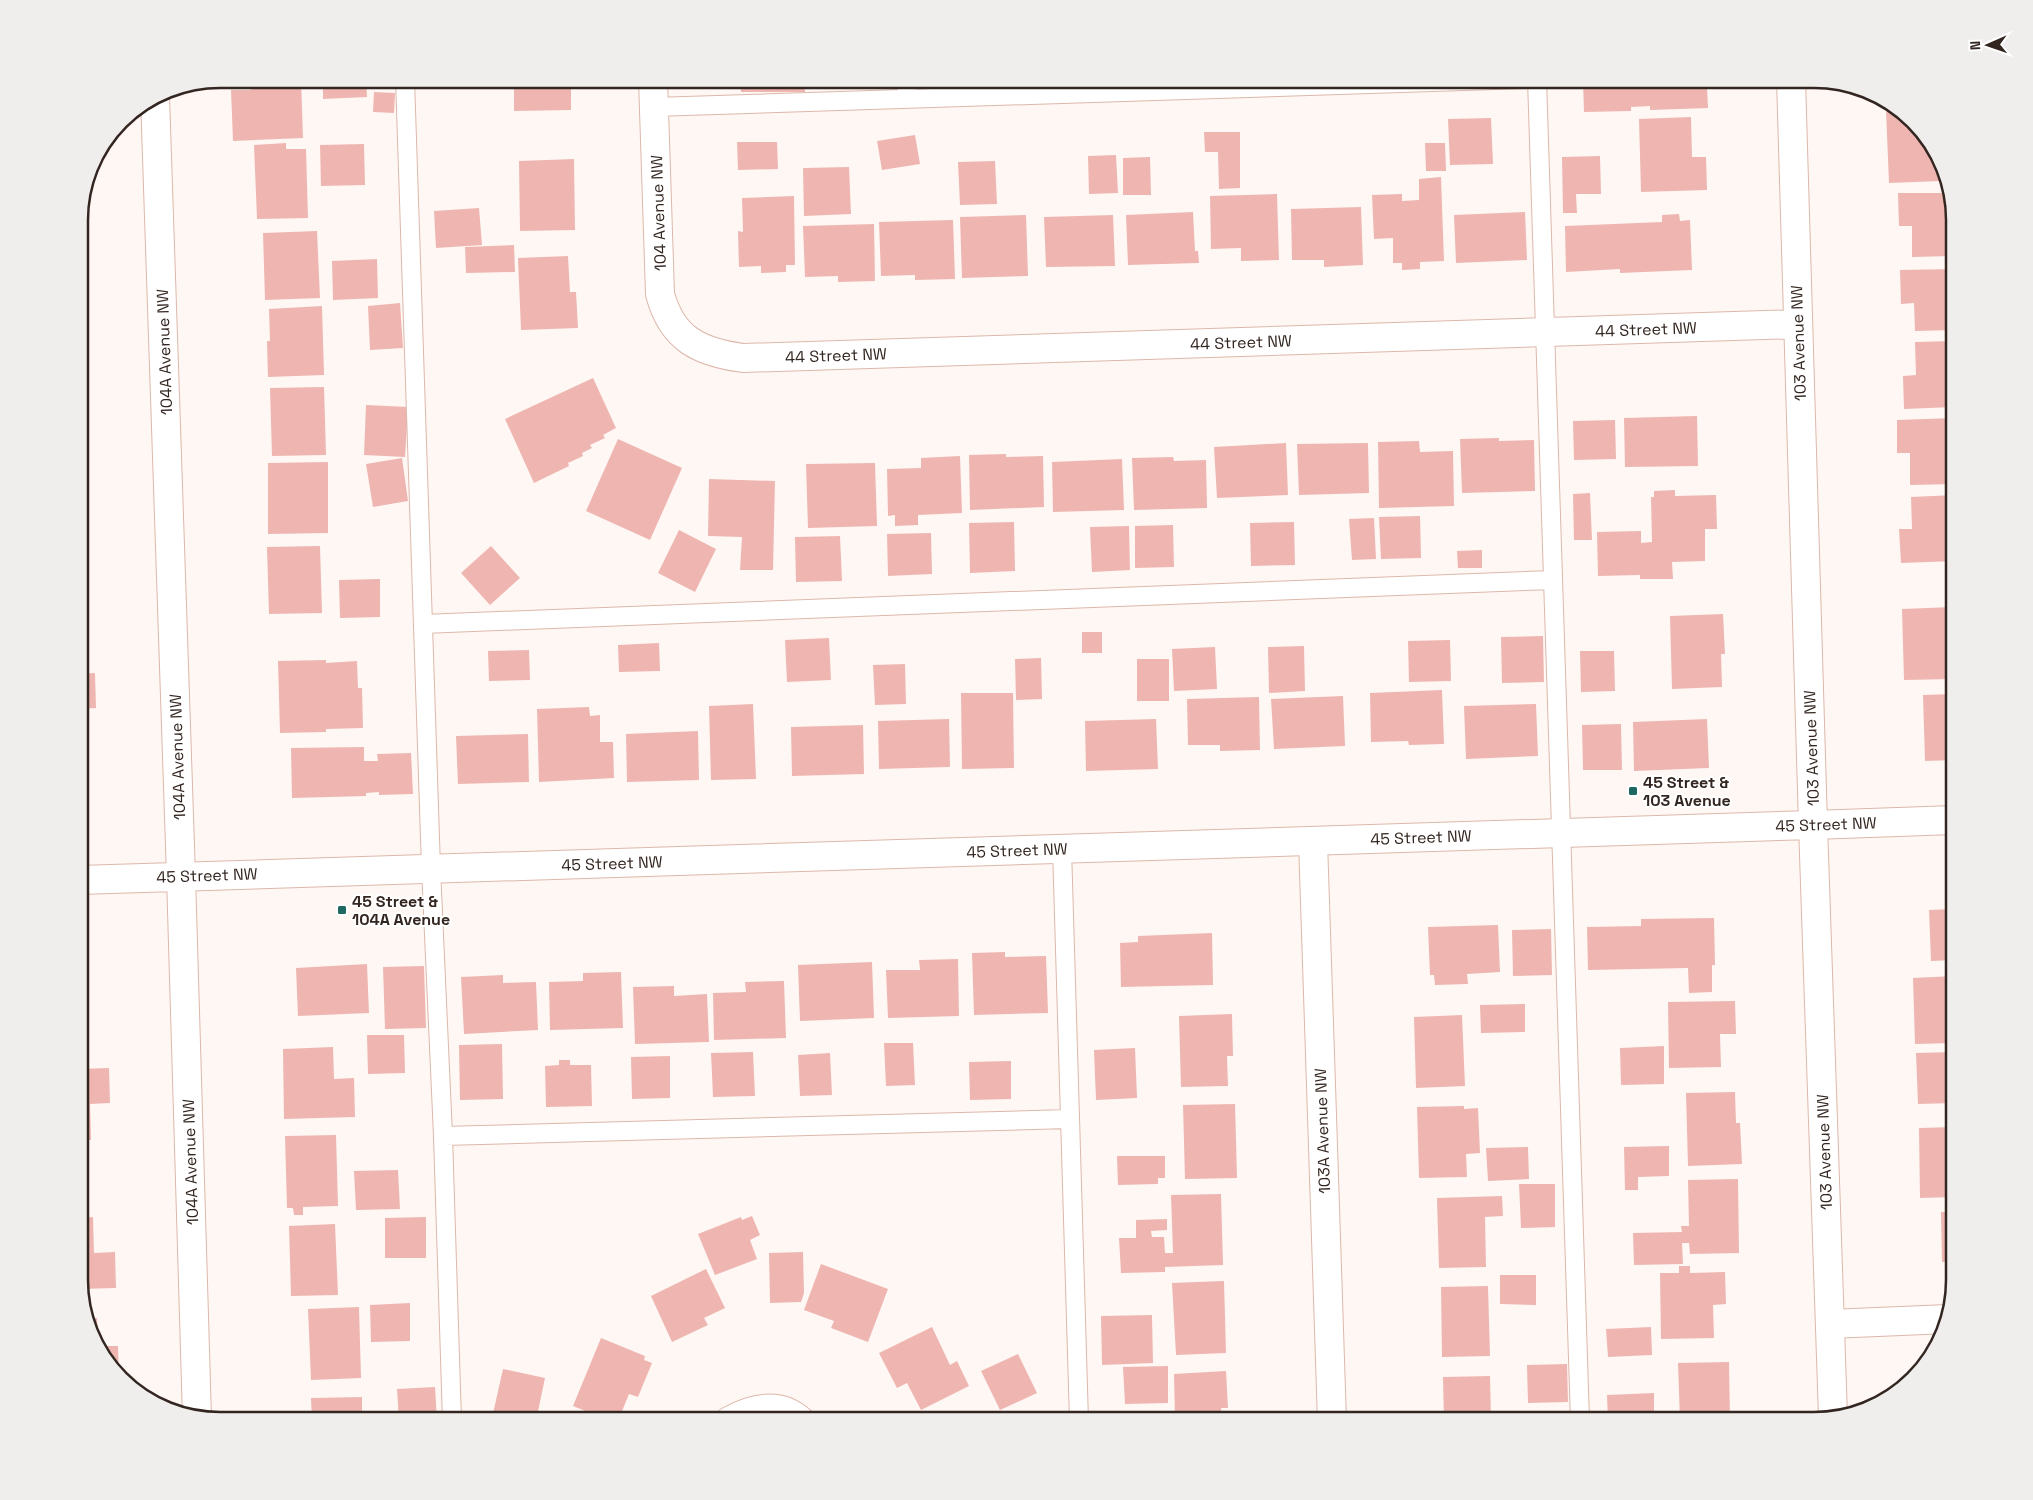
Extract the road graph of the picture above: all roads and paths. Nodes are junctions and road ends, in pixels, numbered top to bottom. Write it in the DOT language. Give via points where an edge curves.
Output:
graph roads {
  1 [pos="1254,87"];
  2 [pos="1537,87"];
  3 [pos="1791,87"];
  4 [pos="404,88"];
  5 [pos="654,88"];
  6 [pos="906,88"];
  7 [pos="906,98"];
  8 [pos="155,104"];
  9 [pos="654,108"];
  10 [pos="1798,324"];
  11 [pos="1544,332"];
  12 [pos="688,340"];
  13 [pos="1552,580"];
  14 [pos="423,624"];
  15 [pos="1946,820"];
  16 [pos="1813,825"];
  17 [pos="1561,832"];
  18 [pos="1313,841"];
  19 [pos="1062,848"];
  20 [pos="431,868"];
  21 [pos="181,876"];
  22 [pos="88,880"];
  23 [pos="1069,1119"];
  24 [pos="443,1136"];
  25 [pos="1939,1319"];
  26 [pos="1830,1324"];
  27 [pos="197,1410"];
  28 [pos="1833,1411"];
  29 [pos="452,1412"];
  30 [pos="746,1412"];
  31 [pos="785,1412"];
  32 [pos="1079,1412"];
  33 [pos="1332,1412"];
  34 [pos="1580,1412"];
  1 -- 7 [label="lane"];
  2 -- 11 [label="lane"];
  3 -- 10 [label="street, 103 Avenue NW"];
  4 -- 14 [label="lane"];
  5 -- 9 [label="street, 104 Avenue NW"];
  6 -- 7 [label="lane"];
  7 -- 9 [label="lane"];
  8 -- 21 [label="street, 104A Avenue NW"];
  9 -- 12 [label="street, 104 Avenue NW" via="660,294 668,317"];
  10 -- 11 [label="street, 44 Street NW"];
  10 -- 16 [label="street, 103 Avenue NW"];
  11 -- 12 [label="street, 44 Street NW" via="742,358 704,350"];
  11 -- 13 [label="lane"];
  13 -- 14 [label="lane"];
  13 -- 17 [label="lane"];
  14 -- 20 [label="lane"];
  15 -- 16 [label="street, 45 Street NW"];
  16 -- 17 [label="street, 45 Street NW"];
  16 -- 26 [label="street, 103 Avenue NW"];
  17 -- 18 [label="street, 45 Street NW"];
  17 -- 34 [label="lane"];
  18 -- 19 [label="street, 45 Street NW"];
  18 -- 33 [label="street, 103A Avenue NW"];
  19 -- 20 [label="street, 45 Street NW"];
  19 -- 23 [label="lane"];
  20 -- 21 [label="street, 45 Street NW"];
  20 -- 24 [label="lane"];
  21 -- 22 [label="street, 45 Street NW"];
  21 -- 27 [label="street, 104A Avenue NW"];
  23 -- 24 [label="lane"];
  23 -- 32 [label="lane"];
  24 -- 29 [label="lane"];
  25 -- 26 [label="street"];
  26 -- 28 [label="street, 103 Avenue NW"];
  30 -- 31 [label="street" via="766,1408"];
}
